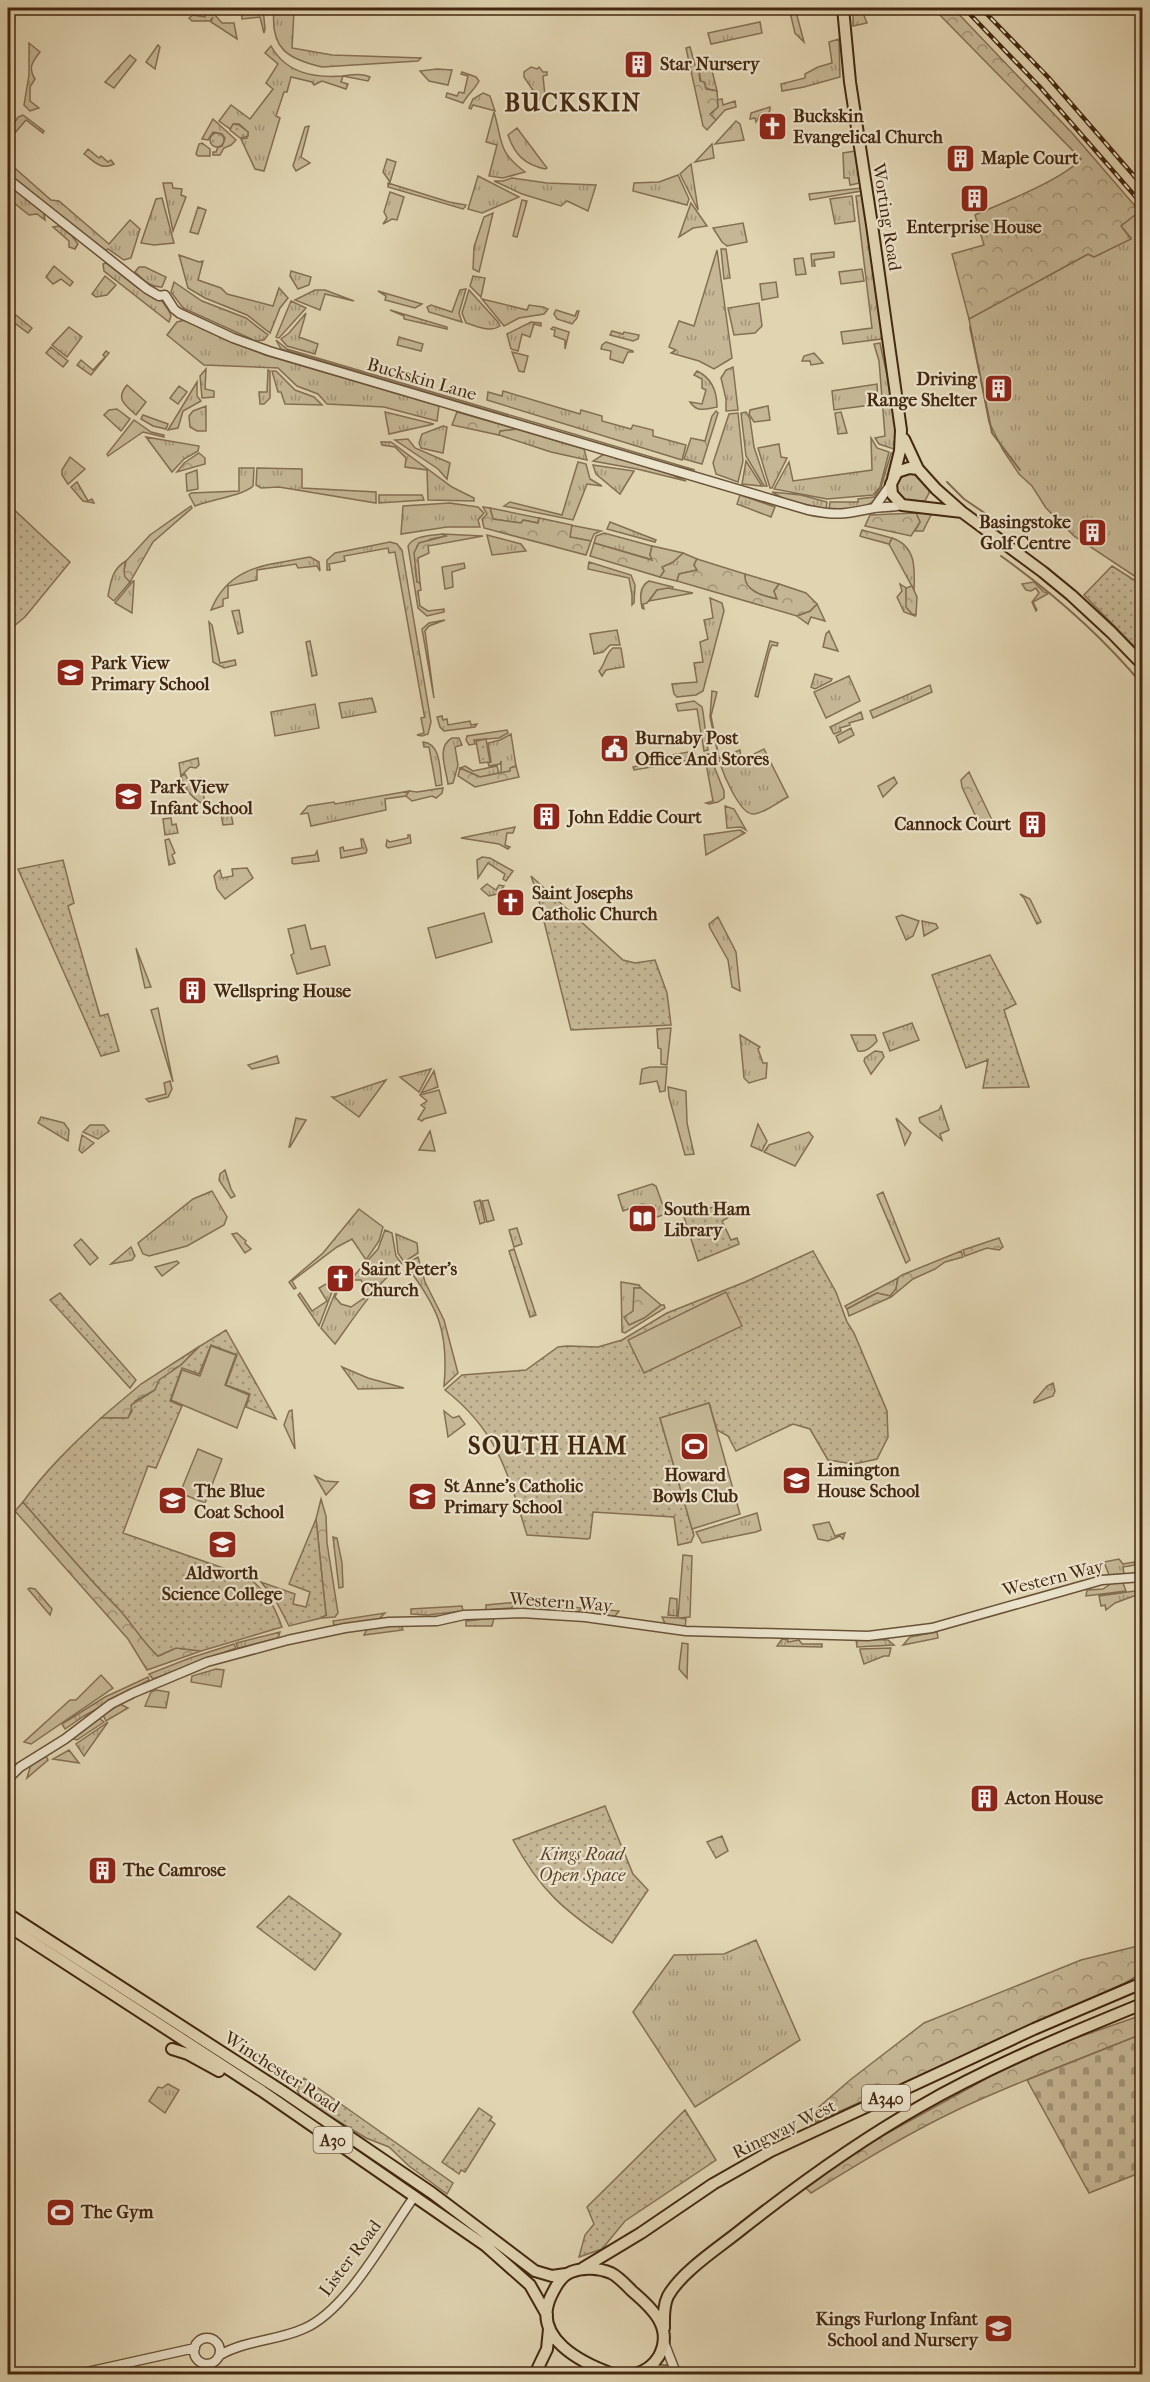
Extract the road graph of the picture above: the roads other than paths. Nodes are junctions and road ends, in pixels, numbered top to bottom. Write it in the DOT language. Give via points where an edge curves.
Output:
graph roads {
  1 [pos="843,8"];
  2 [pos="8,178"];
  3 [pos="901,430"];
  4 [pos="918,469"];
  5 [pos="892,482"];
  6 [pos="936,489"];
  7 [pos="902,505"];
  8 [pos="925,507"];
  9 [pos="873,508"];
  10 [pos="962,512"];
  11 [pos="1143,664"];
  12 [pos="1143,1577"];
  13 [pos="8,1779"];
  14 [pos="8,1914"];
  15 [pos="8,1926"];
  16 [pos="1143,1981"];
  17 [pos="1143,2005"];
  18 [pos="172,2049"];
  19 [pos="262,2091"];
  20 [pos="414,2197"];
  21 [pos="584,2268"];
  22 [pos="566,2274"];
  23 [pos="547,2315"];
  24 [pos="664,2328"];
  25 [pos="549,2329"];
  26 [pos="664,2342"];
  27 [pos="218,2343"];
  28 [pos="233,2347"];
  29 [pos="195,2352"];
  30 [pos="220,2355"];
  31 [pos="648,2369"];
  32 [pos="78,2374"];
  33 [pos="535,2374"];
  34 [pos="614,2374"];
  35 [pos="634,2374"];
  36 [pos="678,2374"];
  1 -- 3 [label="main road, Worting Road" via="850,81"];
  2 -- 9 [label="street, Buckskin Lane" via="147,289 165,295 178,313 233,338 808,510 842,515"];
  3 -- 4 [label="main road, Worting Road"];
  3 -- 5 [label="main road, Worting Road"];
  4 -- 5 [label="main road" via="903,470"];
  4 -- 6 [label="main road"];
  5 -- 7 [label="main road" via="892,494"];
  5 -- 9 [label="street"];
  6 -- 8 [label="main road"];
  6 -- 10 [label="main road"];
  7 -- 8 [label="main road"];
  7 -- 9 [label="street, Buckskin Lane"];
  8 -- 10 [label="main road"];
  10 -- 11 [label="main road" via="1071,595"];
  12 -- 13 [label="street, Western Way" via="1102,1580 932,1628 868,1636 686,1631 532,1613 345,1628 239,1652 182,1671 111,1704"];
  14 -- 22 [label="main road, Winchester Road / A30" via="285,2093 432,2193 535,2271 552,2276"];
  15 -- 19 [label="main road, Winchester Road / A30"];
  16 -- 21 [label="main road, Ringway West / A340" via="771,2151"];
  17 -- 24 [label="main road, A340" via="1040,2046 918,2107 815,2176 678,2283 666,2303"];
  18 -- 19 [label="main road"];
  19 -- 20 [label="main road, Winchester Road / A30"];
  20 -- 23 [label="main road, Winchester Road / A30" via="486,2246 521,2276"];
  20 -- 28 [label="street, Lister Road" via="346,2296 330,2312 304,2329"];
  21 -- 22 [label="main road, Ringway West"];
  21 -- 24 [label="main road" via="617,2278 651,2308"];
  22 -- 23 [label="main road" via="550,2299"];
  23 -- 25 [label="main road"];
  24 -- 26 [label="main road"];
  25 -- 33 [label="main road" via="547,2349"];
  25 -- 34 [label="main road" via="569,2352"];
  26 -- 31 [label="main road"];
  26 -- 36 [label="street"];
  27 -- 28 [label="street, Lister Road"];
  27 -- 29 [label="street" via="206,2338 199,2341"];
  27 -- 30 [label="street"];
  28 -- 30 [label="street, Lister Road"];
  29 -- 30 [label="street" via="199,2361 208,2364"];
  29 -- 32 [label="street" via="183,2351"];
  31 -- 35 [label="main road"];
  31 -- 36 [label="street"];
}
